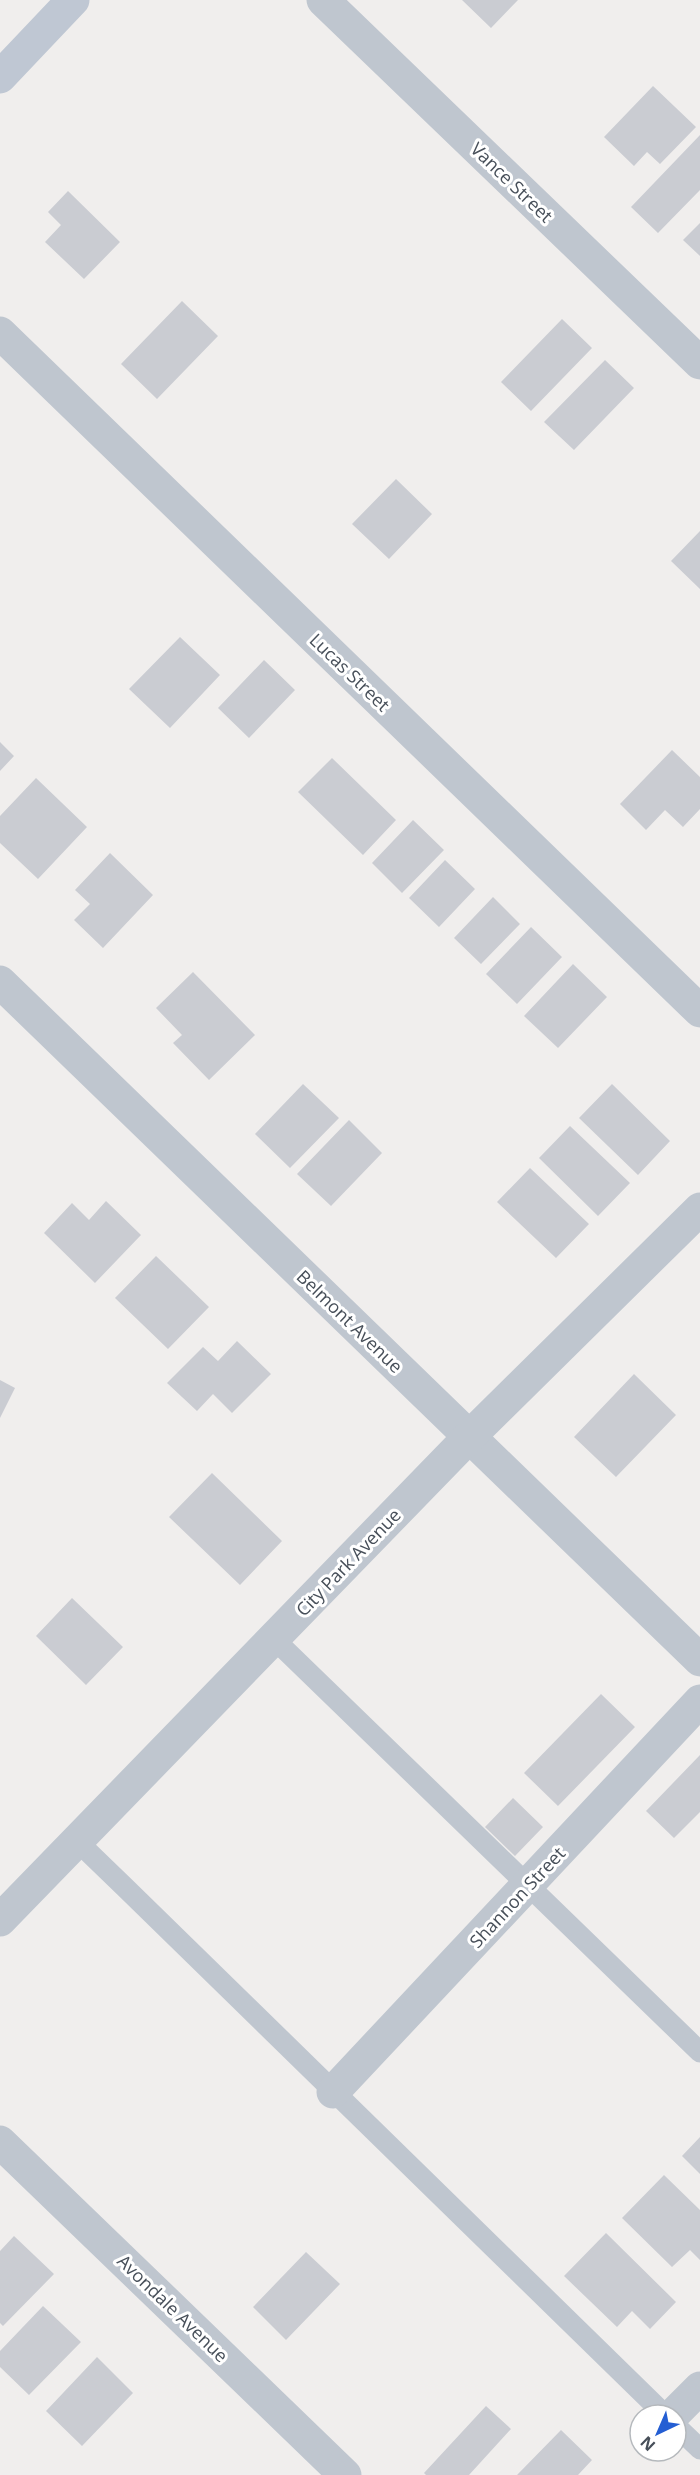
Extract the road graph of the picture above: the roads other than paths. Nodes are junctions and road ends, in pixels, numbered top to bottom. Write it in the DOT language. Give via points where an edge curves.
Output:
graph roads {
  1 [pos="73,0"];
  2 [pos="323,0"];
  3 [pos="0,77"];
  4 [pos="0,333"];
  5 [pos="700,363"];
  6 [pos="0,982"];
  7 [pos="700,1011"];
  8 [pos="700,1209"];
  9 [pos="470,1437"];
  10 [pos="274,1638"];
  11 [pos="700,1660"];
  12 [pos="700,1701"];
  13 [pos="77,1841"];
  14 [pos="527,1885"];
  15 [pos="0,1920"];
  16 [pos="700,2052"];
  17 [pos="333,2092"];
  18 [pos="0,2142"];
  19 [pos="700,2388"];
  20 [pos="652,2403"];
  21 [pos="686,2403"];
  22 [pos="688,2438"];
  23 [pos="700,2449"];
  24 [pos="345,2475"];
  1 -- 3 [label="main road"];
  2 -- 5 [label="street, Vance Street"];
  4 -- 7 [label="street, Lucas Street"];
  6 -- 9 [label="street, Belmont Avenue"];
  8 -- 9 [label="street, City Park Avenue"];
  9 -- 10 [label="street, City Park Avenue"];
  9 -- 11 [label="street, Belmont Avenue"];
  10 -- 13 [label="street, City Park Avenue"];
  10 -- 14 [label="lane"];
  12 -- 14 [label="street, Shannon Street"];
  13 -- 15 [label="street, City Park Avenue"];
  13 -- 17 [label="lane"];
  14 -- 16 [label="lane"];
  14 -- 17 [label="street, Shannon Street"];
  17 -- 20 [label="lane"];
  18 -- 24 [label="street, Avondale Avenue"];
  19 -- 21 [label="street"];
  22 -- 23 [label="lane"];
}
